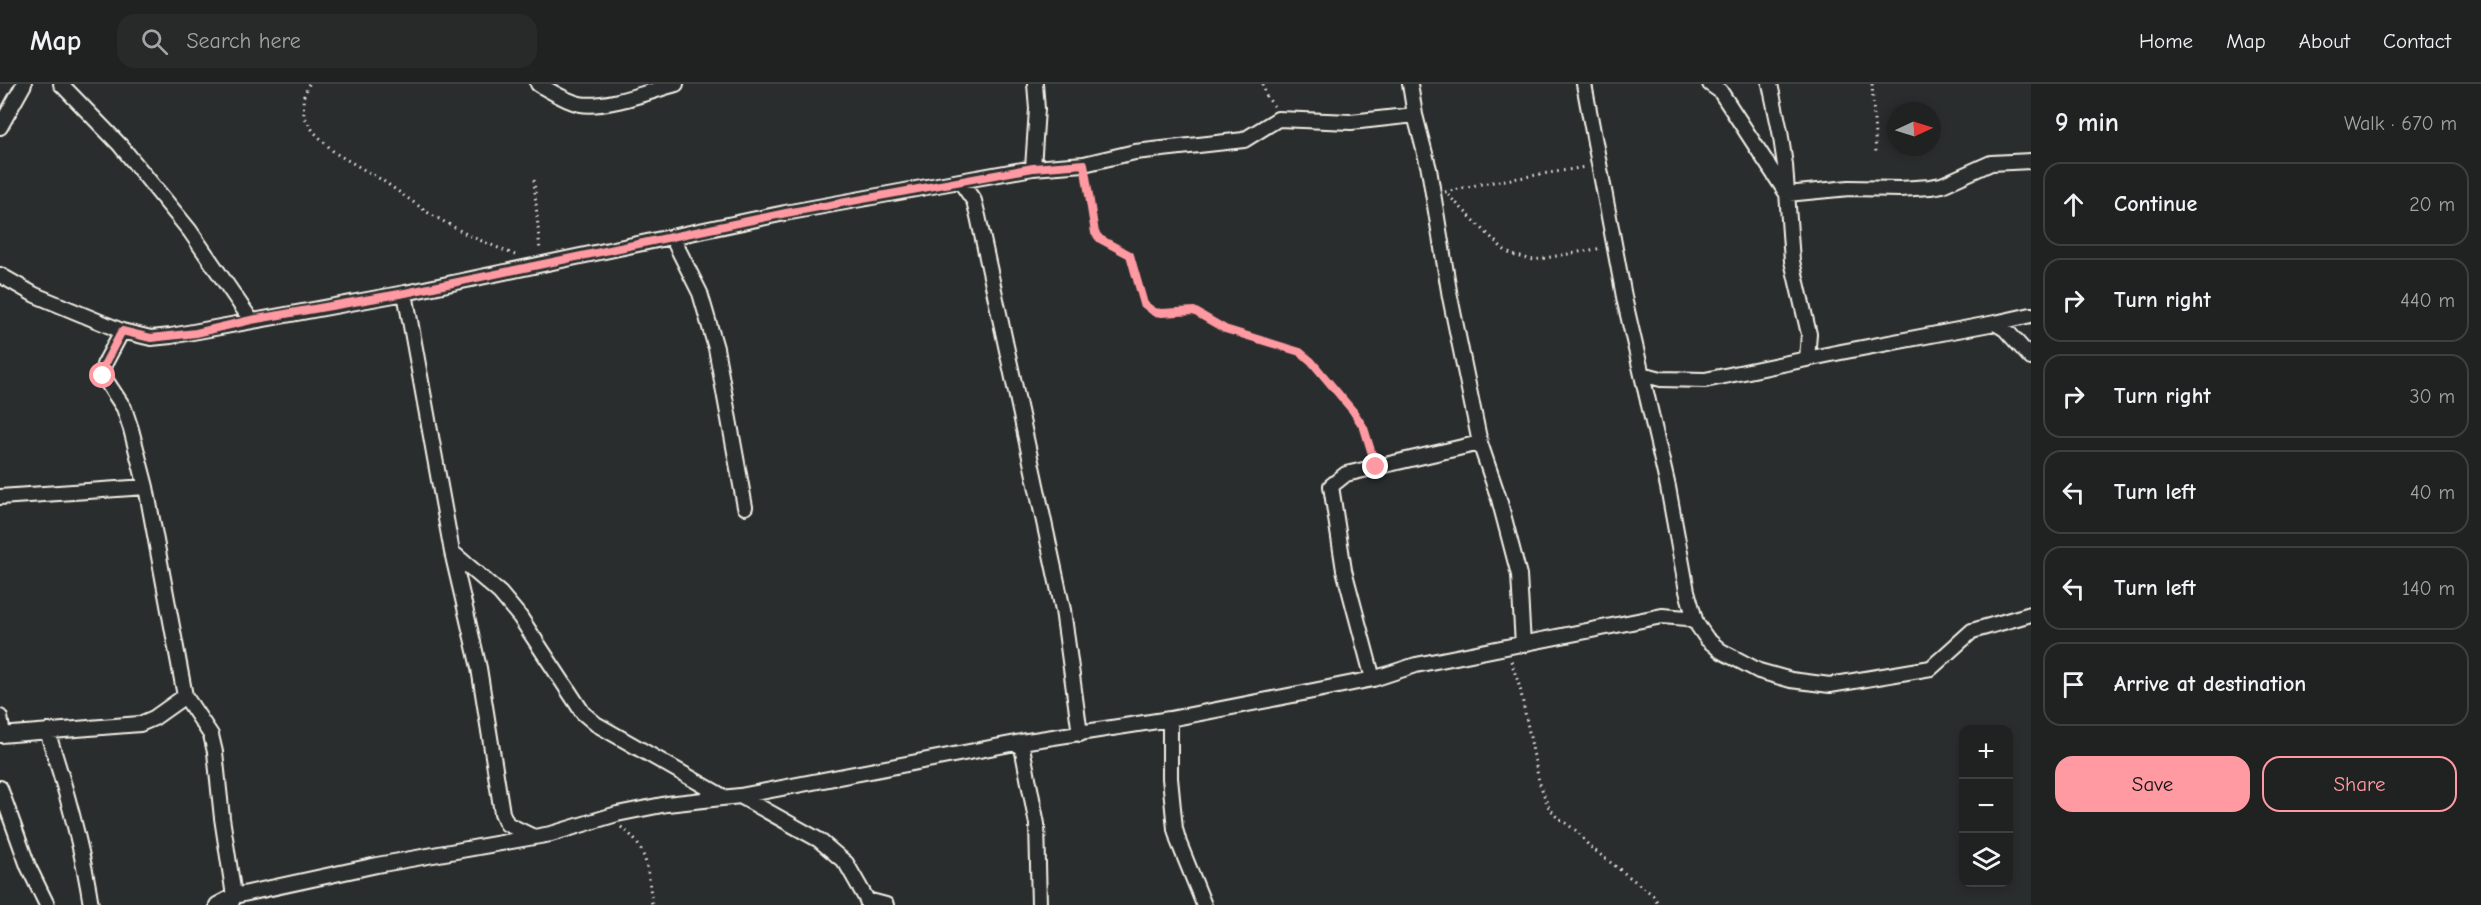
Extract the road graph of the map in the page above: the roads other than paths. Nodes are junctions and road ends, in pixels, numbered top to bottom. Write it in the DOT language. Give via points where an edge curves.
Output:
graph roads {
  1 [pos="24,84"];
  2 [pos="61,84"];
  3 [pos="538,84"];
  4 [pos="676,84"];
  5 [pos="1035,84"];
  6 [pos="1410,84"];
  7 [pos="1584,84"];
  8 [pos="1710,84"];
  9 [pos="1770,84"];
  10 [pos="1415,115"];
  11 [pos="0,127"];
  12 [pos="2031,161"];
  13 [pos="1033,168"];
  14 [pos="989,176"];
  15 [pos="960,181"];
  16 [pos="1787,194"];
  17 [pos="974,201"];
  18 [pos="672,237"];
  19 [pos="0,275"];
  20 [pos="405,293"];
  21 [pos="2031,315"];
  22 [pos="251,320"];
  23 [pos="1995,323"];
  24 [pos="122,331"];
  25 [pos="2031,358"];
  26 [pos="1807,359"];
  27 [pos="1642,374"];
  28 [pos="1480,443"];
  29 [pos="146,487"];
  30 [pos="0,497"];
  31 [pos="745,507"];
  32 [pos="452,552"];
  33 [pos="1687,591"];
  34 [pos="2031,614"];
  35 [pos="1662,616"];
  36 [pos="1696,623"];
  37 [pos="1523,645"];
  38 [pos="1373,679"];
  39 [pos="185,696"];
  40 [pos="0,717"];
  41 [pos="1170,719"];
  42 [pos="47,731"];
  43 [pos="1080,734"];
  44 [pos="2,735"];
  45 [pos="1021,742"];
  46 [pos="0,788"];
  47 [pos="740,796"];
  48 [pos="724,797"];
  49 [pos="534,837"];
  50 [pos="232,900"];
  51 [pos="867,902"];
  52 [pos="48,905"];
  53 [pos="91,905"];
  54 [pos="217,905"];
  55 [pos="886,905"];
  56 [pos="1039,905"];
  57 [pos="1204,905"];
  1 -- 11 [label="street"];
  2 -- 22 [label="street" via="120,145 190,231"];
  3 -- 4 [label="street" via="580,104 611,102"];
  5 -- 13 [label="street"];
  6 -- 10 [label="street"];
  7 -- 27 [label="street"];
  8 -- 16 [label="street" via="1720,91"];
  9 -- 16 [label="street"];
  10 -- 13 [label="street" via="1351,122 1278,118 1244,140"];
  10 -- 28 [label="street" via="1429,169"];
  12 -- 16 [label="street" via="1991,163 1930,188 1849,188"];
  13 -- 14 [label="street"];
  14 -- 15 [label="street"];
  14 -- 17 [label="street"];
  15 -- 17 [label="street"];
  15 -- 18 [label="street"];
  16 -- 26 [label="street" via="1792,261 1809,334"];
  17 -- 43 [label="street" via="1063,610"];
  18 -- 20 [label="street"];
  18 -- 31 [label="street" via="700,292 716,348"];
  19 -- 24 [label="street" via="35,295"];
  20 -- 22 [label="street"];
  20 -- 32 [label="street"];
  21 -- 23 [label="street"];
  22 -- 24 [label="street" via="151,338"];
  23 -- 25 [label="street"];
  23 -- 26 [label="street"];
  24 -- 29 [label="street" via="102,372 128,417"];
  26 -- 27 [label="street" via="1705,381"];
  27 -- 33 [label="street"];
  28 -- 37 [label="street" via="1519,575"];
  28 -- 38 [label="street" via="1346,474 1331,486 1347,579"];
  29 -- 30 [label="street"];
  29 -- 39 [label="street"];
  32 -- 48 [label="street" via="500,593 520,616 582,713"];
  32 -- 49 [label="street" via="479,669 504,820"];
  33 -- 35 [label="street" via="1676,608"];
  33 -- 36 [label="street"];
  34 -- 36 [label="street" via="1972,631 1931,668 1830,685 1759,671 1721,651"];
  35 -- 36 [label="street" via="1687,618"];
  35 -- 37 [label="street"];
  37 -- 38 [label="street" via="1416,665"];
  38 -- 41 [label="street"];
  39 -- 42 [label="street" via="141,724"];
  39 -- 50 [label="street" via="211,735 216,752"];
  40 -- 44 [label="street"];
  41 -- 43 [label="street"];
  41 -- 57 [label="street" via="1175,829"];
  42 -- 44 [label="street"];
  42 -- 53 [label="street" via="67,792"];
  43 -- 45 [label="street"];
  45 -- 47 [label="street"];
  45 -- 56 [label="street" via="1037,824"];
  46 -- 52 [label="street" via="28,866"];
  47 -- 48 [label="street"];
  47 -- 51 [label="street" via="819,840 846,863"];
  48 -- 49 [label="street" via="667,804"];
  49 -- 50 [label="street" via="377,865"];
  50 -- 54 [label="street"];
  51 -- 55 [label="street"];
}
